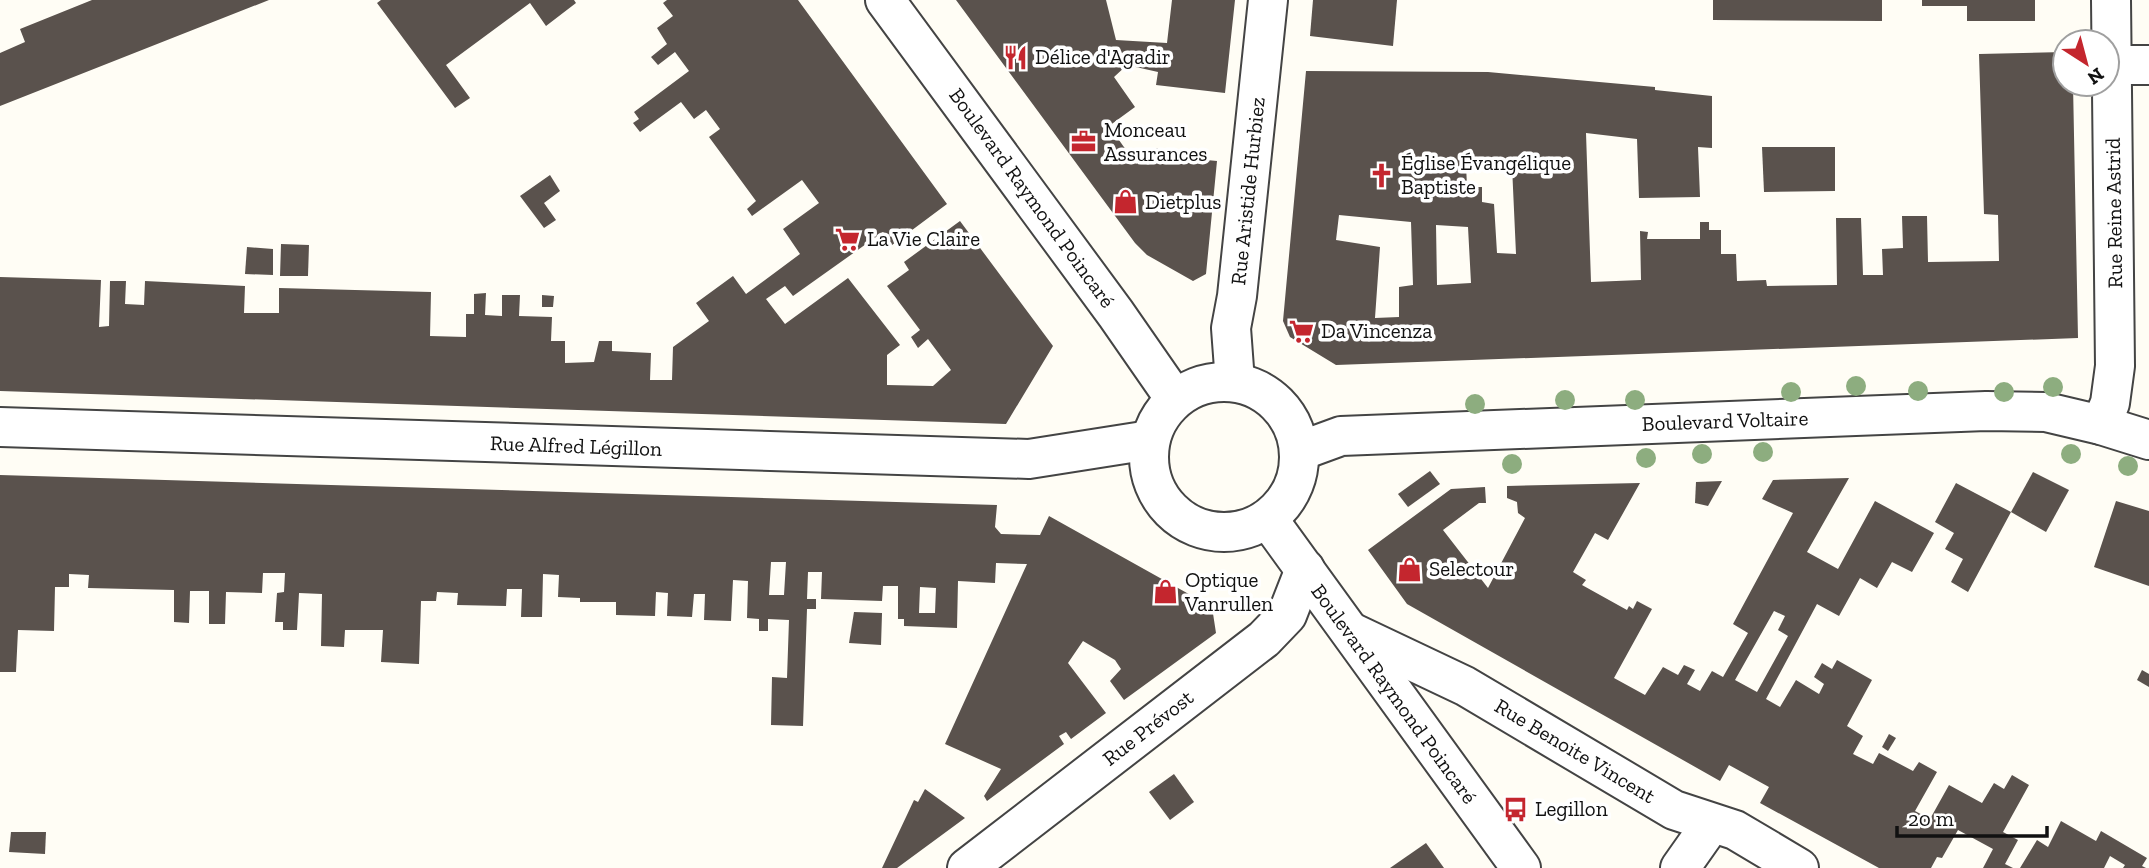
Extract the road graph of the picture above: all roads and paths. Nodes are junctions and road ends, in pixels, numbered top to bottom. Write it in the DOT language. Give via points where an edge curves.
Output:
graph roads {
  1 [pos="885,0"];
  2 [pos="1268,0"];
  3 [pos="2111,0"];
  4 [pos="2131,65"];
  5 [pos="1235,382"];
  6 [pos="1174,399"];
  7 [pos="2101,425"];
  8 [pos="0,427"];
  9 [pos="1150,440"];
  10 [pos="2149,440"];
  11 [pos="1300,451"];
  12 [pos="1268,519"];
  13 [pos="1305,569"];
  14 [pos="1350,632"];
  15 [pos="1711,824"];
  16 [pos="967,868"];
  17 [pos="1521,868"];
  18 [pos="1680,868"];
  19 [pos="1799,868"];
  1 -- 6 [label="street, Boulevard Raymond Poincaré"];
  2 -- 5 [label="street, Rue Aristide Hurbiez" via="1231,328"];
  3 -- 4 [label="street, Rue Reine Astrid"];
  4 -- 7 [label="street, Rue Reine Astrid" via="2115,366 2110,403"];
  5 -- 6 [label="street" via="1203,385"];
  5 -- 11 [label="street" via="1259,390 1280,405 1294,426"];
  6 -- 9 [label="street"];
  7 -- 10 [label="street, Boulevard Voltaire"];
  7 -- 11 [label="street, Boulevard Voltaire" via="2046,412 1986,411 1341,436"];
  8 -- 9 [label="street, Rue Alfred Légillon" via="1029,459"];
  9 -- 12 [label="street" via="1148,466 1156,492 1171,512 1193,527 1218,533 1244,530"];
  11 -- 12 [label="street" via="1297,477 1286,501"];
  12 -- 13 [label="street, Boulevard Raymond Poincaré"];
  13 -- 14 [label="street, Boulevard Raymond Poincaré"];
  13 -- 16 [label="street, Rue Prévost" via="1287,615 1264,639"];
  14 -- 15 [label="street, Rue Benoite Vincent" via="1465,686 1674,810"];
  14 -- 17 [label="street, Boulevard Raymond Poincaré"];
  15 -- 18 [label="street"];
  15 -- 19 [label="street, Rue Benoite Vincent" via="1735,830"];
}
